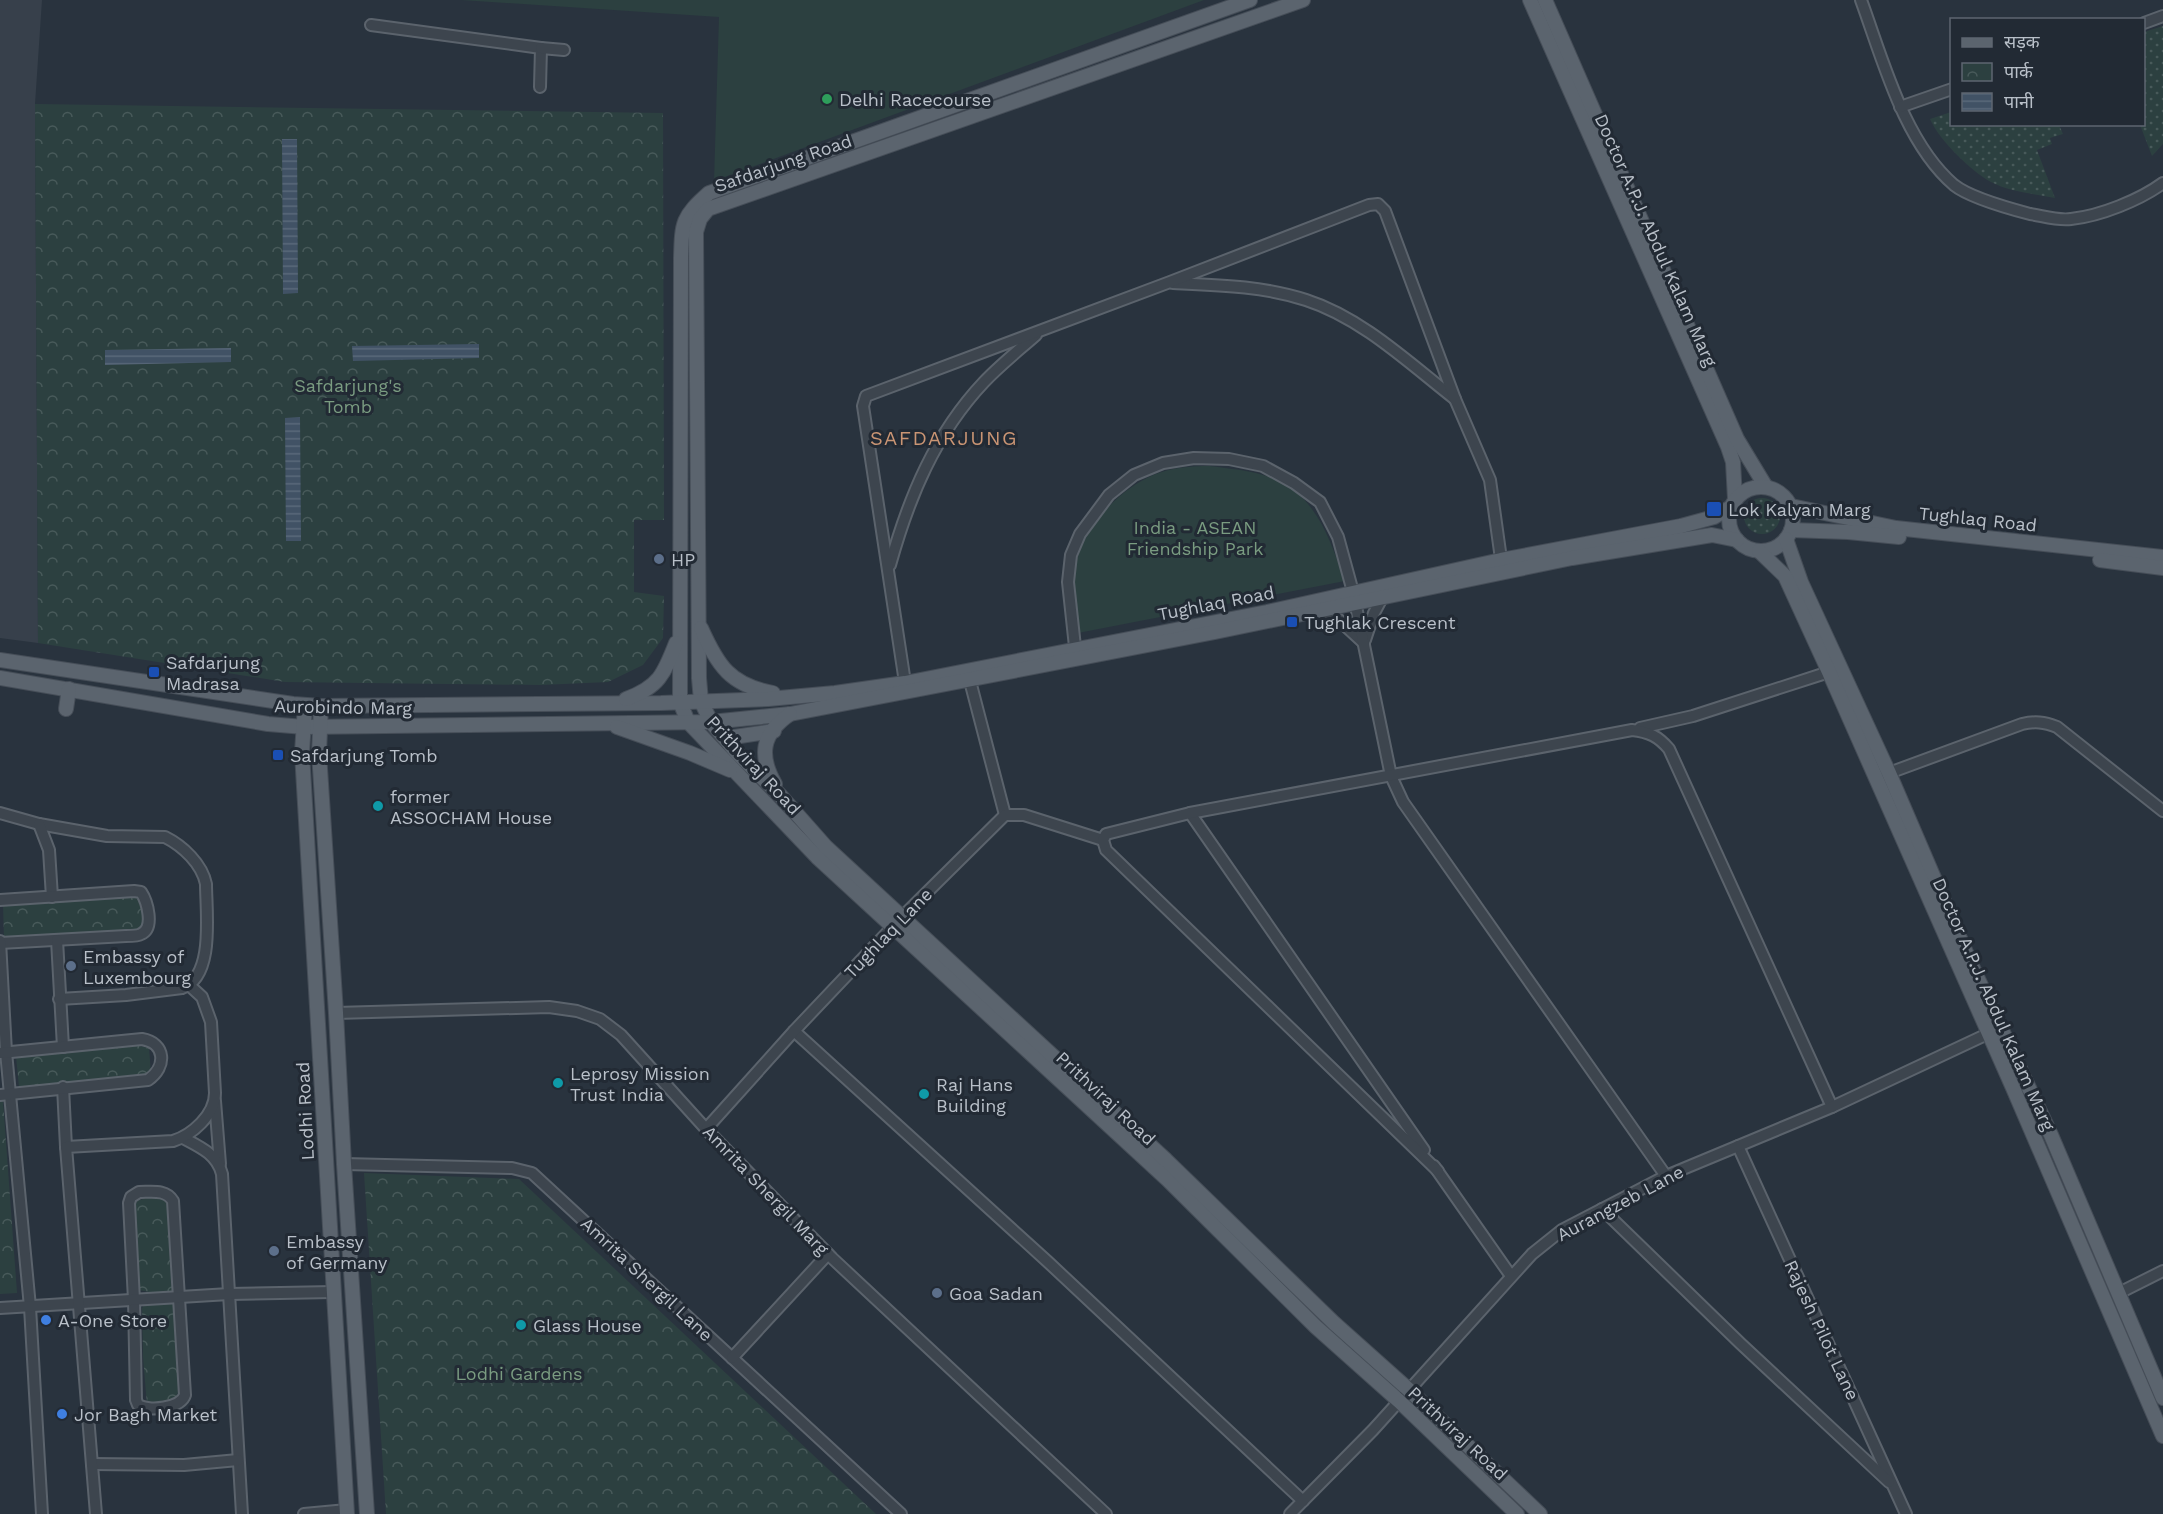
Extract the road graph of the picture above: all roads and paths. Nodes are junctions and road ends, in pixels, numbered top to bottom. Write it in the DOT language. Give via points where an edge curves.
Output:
graph roads {
  1 [pos="1250,0"];
  2 [pos="1303,0"];
  3 [pos="1861,0"];
  4 [pos="1538,2"];
  5 [pos="2163,16"];
  6 [pos="2145,23"];
  7 [pos="370,25"];
  8 [pos="541,48"];
  9 [pos="564,50"];
  10 [pos="540,87"];
  11 [pos="1950,90"];
  12 [pos="1900,107"];
  13 [pos="2163,183"];
  14 [pos="1170,282"];
  15 [pos="1041,330"];
  16 [pos="1455,399"];
  17 [pos="1766,487"];
  18 [pos="1733,503"];
  19 [pos="1791,506"];
  20 [pos="680,523"];
  21 [pos="698,523"];
  22 [pos="1789,535"];
  23 [pos="1737,540"];
  24 [pos="1759,551"];
  25 [pos="2163,557"];
  26 [pos="1502,566"];
  27 [pos="2163,568"];
  28 [pos="889,569"];
  29 [pos="1796,585"];
  30 [pos="1383,596"];
  31 [pos="1354,597"];
  32 [pos="1320,610"];
  33 [pos="699,623"];
  34 [pos="679,633"];
  35 [pos="1364,643"];
  36 [pos="1076,654"];
  37 [pos="0,660"];
  38 [pos="1829,672"];
  39 [pos="0,678"];
  40 [pos="969,681"];
  41 [pos="906,688"];
  42 [pos="69,689"];
  43 [pos="790,696"];
  44 [pos="701,701"];
  45 [pos="680,702"];
  46 [pos="615,703"];
  47 [pos="305,705"];
  48 [pos="321,706"];
  49 [pos="66,709"];
  50 [pos="790,714"];
  51 [pos="688,722"];
  52 [pos="711,722"];
  53 [pos="610,724"];
  54 [pos="304,727"];
  55 [pos="320,728"];
  56 [pos="774,730"];
  57 [pos="1632,730"];
  58 [pos="727,738"];
  59 [pos="735,772"];
  60 [pos="1889,773"];
  61 [pos="1391,776"];
  62 [pos="780,795"];
  63 [pos="2163,811"];
  64 [pos="0,813"];
  65 [pos="1190,813"];
  66 [pos="1005,815"];
  67 [pos="39,824"];
  68 [pos="1103,840"];
  69 [pos="52,897"];
  70 [pos="0,900"];
  71 [pos="898,921"];
  72 [pos="57,940"];
  73 [pos="0,942"];
  74 [pos="190,986"];
  75 [pos="60,999"];
  76 [pos="336,1013"];
  77 [pos="1995,1030"];
  78 [pos="794,1031"];
  79 [pos="63,1047"];
  80 [pos="3,1052"];
  81 [pos="63,1088"];
  82 [pos="5,1095"];
  83 [pos="215,1101"];
  84 [pos="1832,1107"];
  85 [pos="706,1129"];
  86 [pos="183,1138"];
  87 [pos="1738,1146"];
  88 [pos="66,1147"];
  89 [pos="220,1164"];
  90 [pos="344,1164"];
  91 [pos="1438,1171"];
  92 [pos="1666,1176"];
  93 [pos="1602,1209"];
  94 [pos="828,1254"];
  95 [pos="2163,1271"];
  96 [pos="1511,1276"];
  97 [pos="333,1292"];
  98 [pos="2119,1293"];
  99 [pos="229,1294"];
  100 [pos="180,1298"];
  101 [pos="134,1300"];
  102 [pos="79,1305"];
  103 [pos="30,1307"];
  104 [pos="0,1308"];
  105 [pos="732,1358"];
  106 [pos="1409,1390"];
  107 [pos="2163,1398"];
  108 [pos="1399,1401"];
  109 [pos="2163,1436"];
  110 [pos="238,1460"];
  111 [pos="92,1464"];
  112 [pos="1893,1486"];
  113 [pos="1303,1501"];
  114 [pos="347,1512"];
  115 [pos="42,1514"];
  116 [pos="96,1514"];
  117 [pos="242,1514"];
  118 [pos="304,1514"];
  119 [pos="367,1514"];
  120 [pos="901,1514"];
  121 [pos="1106,1514"];
  122 [pos="1290,1514"];
  123 [pos="1517,1514"];
  124 [pos="1540,1514"];
  125 [pos="1906,1514"];
  1 -- 20 [label="main road, Safdarjung Road" via="709,193 688,212 681,232"];
  2 -- 21 [label="main road, Safdarjung Road" via="708,209 696,232"];
  3 -- 12 [label="street"];
  4 -- 17 [label="main road, Doctor A.P.J. Abdul Kalam Marg" via="1737,439"];
  4 -- 18 [label="main road, Doctor A.P.J. Abdul Kalam Marg" via="1728,447 1733,462"];
  5 -- 6 [label="street"];
  7 -- 8 [label="street"];
  8 -- 9 [label="street"];
  8 -- 10 [label="street"];
  11 -- 12 [label="street"];
  12 -- 13 [label="street" via="1928,155 1955,186 2005,208 2069,220 2150,193"];
  14 -- 15 [label="street"];
  14 -- 16 [label="street" via="1240,286 1307,300 1376,337"];
  14 -- 16 [label="street" via="1378,204 1385,211"];
  15 -- 28 [label="street" via="985,381 940,438 920,479"];
  15 -- 28 [label="street" via="870,393 864,400"];
  16 -- 26 [label="street" via="1490,480"];
  17 -- 18 [label="main road" via="1747,490"];
  17 -- 19 [label="main road" via="1784,495"];
  18 -- 23 [label="main road" via="1729,522"];
  18 -- 26 [label="main road, Tughlaq Road" via="1714,518"];
  19 -- 22 [label="main road" via="1794,518"];
  19 -- 25 [label="main road, Tughlaq Road" via="1896,528"];
  20 -- 21 [label="main road"];
  20 -- 34 [label="main road, Safdarjung Road"];
  21 -- 33 [label="main road, Safdarjung Road"];
  22 -- 24 [label="main road" via="1775,548"];
  22 -- 27 [label="main road, Tughlaq Road" via="1895,536"];
  22 -- 29 [label="main road"];
  23 -- 24 [label="main road"];
  23 -- 26 [label="main road, Tughlaq Road" via="1712,536 1683,539"];
  24 -- 29 [label="main road"];
  26 -- 30 [label="main road, Tughlaq Road"];
  26 -- 31 [label="main road, Tughlaq Road"];
  28 -- 41 [label="street"];
  29 -- 38 [label="main road, Doctor A.P.J. Abdul Kalam Marg"];
  29 -- 60 [label="main road, Doctor A.P.J. Abdul Kalam Marg"];
  30 -- 31 [label="main road, Tughlaq Road"];
  30 -- 35 [label="street"];
  31 -- 32 [label="main road, Tughlaq Road"];
  31 -- 35 [label="street"];
  31 -- 36 [label="main road, Tughlaq Road"];
  31 -- 36 [label="street" via="1338,537 1320,502 1294,483 1263,466 1229,459 1194,458 1163,464 1134,475 1109,495 1080,534 1071,555 1068,582"];
  32 -- 35 [label="street" via="1340,620"];
  32 -- 36 [label="main road, Tughlaq Road"];
  33 -- 43 [label="main road" via="712,654 729,675 756,690"];
  33 -- 44 [label="main road, Safdarjung Road"];
  34 -- 45 [label="main road, Safdarjung Road"];
  34 -- 46 [label="main road" via="656,683"];
  35 -- 61 [label="street"];
  36 -- 40 [label="main road, Tughlaq Road"];
  36 -- 41 [label="main road, Tughlaq Road"];
  37 -- 47 [label="main road, Aurobindo Marg"];
  38 -- 57 [label="street" via="1693,716"];
  38 -- 77 [label="main road, Doctor A.P.J. Abdul Kalam Marg"];
  39 -- 42 [label="main road, Aurobindo Marg"];
  40 -- 41 [label="main road, Tughlaq Road"];
  40 -- 66 [label="street"];
  41 -- 43 [label="main road, Tughlaq Road"];
  41 -- 50 [label="main road, Tughlaq Road"];
  42 -- 49 [label="main road"];
  42 -- 54 [label="main road, Aurobindo Marg"];
  43 -- 44 [label="main road, Tughlaq Road"];
  44 -- 45 [label="main road, Tughlaq Road"];
  44 -- 52 [label="main road, Prithviraj Road"];
  45 -- 46 [label="main road, Aurobindo Marg"];
  45 -- 51 [label="main road, Prithviraj Road"];
  46 -- 48 [label="main road, Aurobindo Marg"];
  47 -- 48 [label="main road, Aurobindo Marg"];
  47 -- 54 [label="main road, Lodhi Road"];
  48 -- 55 [label="main road, Lodhi Road"];
  50 -- 52 [label="main road, Tughlaq Road"];
  50 -- 56 [label="main road"];
  51 -- 52 [label="main road, Tughlaq Road"];
  51 -- 53 [label="main road, Aurobindo Marg"];
  51 -- 59 [label="main road, Prithviraj Road"];
  52 -- 58 [label="main road, Prithviraj Road"];
  53 -- 55 [label="main road, Aurobindo Marg"];
  53 -- 59 [label="main road"];
  54 -- 55 [label="main road, Aurobindo Marg"];
  54 -- 97 [label="main road, Lodhi Road" via="302,753"];
  55 -- 76 [label="main road, Lodhi Road"];
  56 -- 58 [label="main road"];
  56 -- 62 [label="main road" via="763,754"];
  57 -- 61 [label="street"];
  57 -- 84 [label="street" via="1648,732 1669,749"];
  58 -- 62 [label="main road, Prithviraj Road"];
  59 -- 71 [label="main road, Prithviraj Road" via="817,857"];
  60 -- 63 [label="street" via="2022,724 2045,722 2057,727"];
  60 -- 77 [label="main road, Doctor A.P.J. Abdul Kalam Marg"];
  61 -- 65 [label="street"];
  61 -- 92 [label="street" via="1403,802"];
  62 -- 71 [label="main road, Prithviraj Road"];
  64 -- 67 [label="street"];
  65 -- 68 [label="street" via="1112,831"];
  65 -- 91 [label="street"];
  66 -- 68 [label="street" via="1024,815"];
  66 -- 71 [label="street, Tughlaq Lane"];
  67 -- 69 [label="street" via="49,850"];
  67 -- 74 [label="street" via="114,837 165,837 200,866 206,884 206,950"];
  68 -- 91 [label="street" via="1106,850"];
  69 -- 70 [label="street"];
  69 -- 72 [label="street" via="134,891 141,892 147,904 147,929 142,934"];
  71 -- 78 [label="street, Tughlaq Lane"];
  71 -- 106 [label="main road, Prithviraj Road" via="1166,1160"];
  71 -- 108 [label="main road, Prithviraj Road" via="1316,1327"];
  72 -- 73 [label="street"];
  72 -- 75 [label="street"];
  73 -- 80 [label="street"];
  74 -- 75 [label="street"];
  74 -- 83 [label="street" via="202,997 211,1022"];
  75 -- 79 [label="street"];
  76 -- 85 [label="street, Amrita Shergil Marg" via="549,1007 577,1011 600,1019 621,1035"];
  76 -- 90 [label="main road, Lodhi Road"];
  77 -- 84 [label="street, Aurangzeb Lane"];
  77 -- 98 [label="main road, Doctor A.P.J. Abdul Kalam Marg"];
  77 -- 109 [label="main road, Doctor A.P.J. Abdul Kalam Marg"];
  78 -- 85 [label="street, Tughlaq Lane"];
  78 -- 113 [label="street"];
  79 -- 80 [label="street"];
  79 -- 81 [label="street" via="142,1039 151,1040 161,1056 160,1067 148,1080"];
  80 -- 82 [label="street"];
  81 -- 82 [label="street"];
  81 -- 88 [label="street"];
  82 -- 103 [label="street"];
  83 -- 86 [label="street" via="208,1114"];
  83 -- 89 [label="street"];
  84 -- 87 [label="street, Aurangzeb Lane"];
  85 -- 94 [label="street, Amrita Shergil Marg"];
  86 -- 88 [label="street" via="161,1143"];
  86 -- 89 [label="street" via="207,1151"];
  87 -- 92 [label="street, Aurangzeb Lane"];
  87 -- 112 [label="street, Rajesh Pilot Lane"];
  88 -- 102 [label="street"];
  89 -- 99 [label="street"];
  90 -- 105 [label="street, Amrita Shergil Lane" via="512,1168 532,1173"];
  90 -- 119 [label="main road, Lodhi Road"];
  91 -- 96 [label="street"];
  92 -- 93 [label="street, Aurangzeb Lane"];
  93 -- 96 [label="street, Aurangzeb Lane" via="1562,1230"];
  93 -- 112 [label="street"];
  94 -- 105 [label="street"];
  94 -- 121 [label="street, Amrita Shergil Marg"];
  95 -- 98 [label="street"];
  96 -- 106 [label="street, Aurangzeb Lane"];
  97 -- 99 [label="street"];
  97 -- 114 [label="main road, Lodhi Road"];
  98 -- 107 [label="main road, Doctor A.P.J. Abdul Kalam Marg"];
  99 -- 100 [label="street"];
  99 -- 110 [label="street"];
  100 -- 101 [label="street"];
  100 -- 101 [label="street" via="173,1201 164,1192 139,1192 129,1203"];
  100 -- 101 [label="street" via="184,1400 177,1405 147,1409 138,1406 136,1400"];
  101 -- 102 [label="street"];
  102 -- 103 [label="street"];
  102 -- 111 [label="street"];
  103 -- 104 [label="street"];
  103 -- 115 [label="street"];
  105 -- 120 [label="street, Amrita Shergil Lane"];
  106 -- 108 [label="street, Aurangzeb Lane"];
  106 -- 124 [label="main road, Prithviraj Road"];
  108 -- 113 [label="street, Aurangzeb Lane"];
  108 -- 123 [label="main road, Prithviraj Road"];
  110 -- 111 [label="street" via="184,1465"];
  110 -- 117 [label="street"];
  111 -- 116 [label="street"];
  112 -- 125 [label="street, Rajesh Pilot Lane"];
  113 -- 122 [label="street, Aurangzeb Lane"];
  114 -- 118 [label="street"];
}
